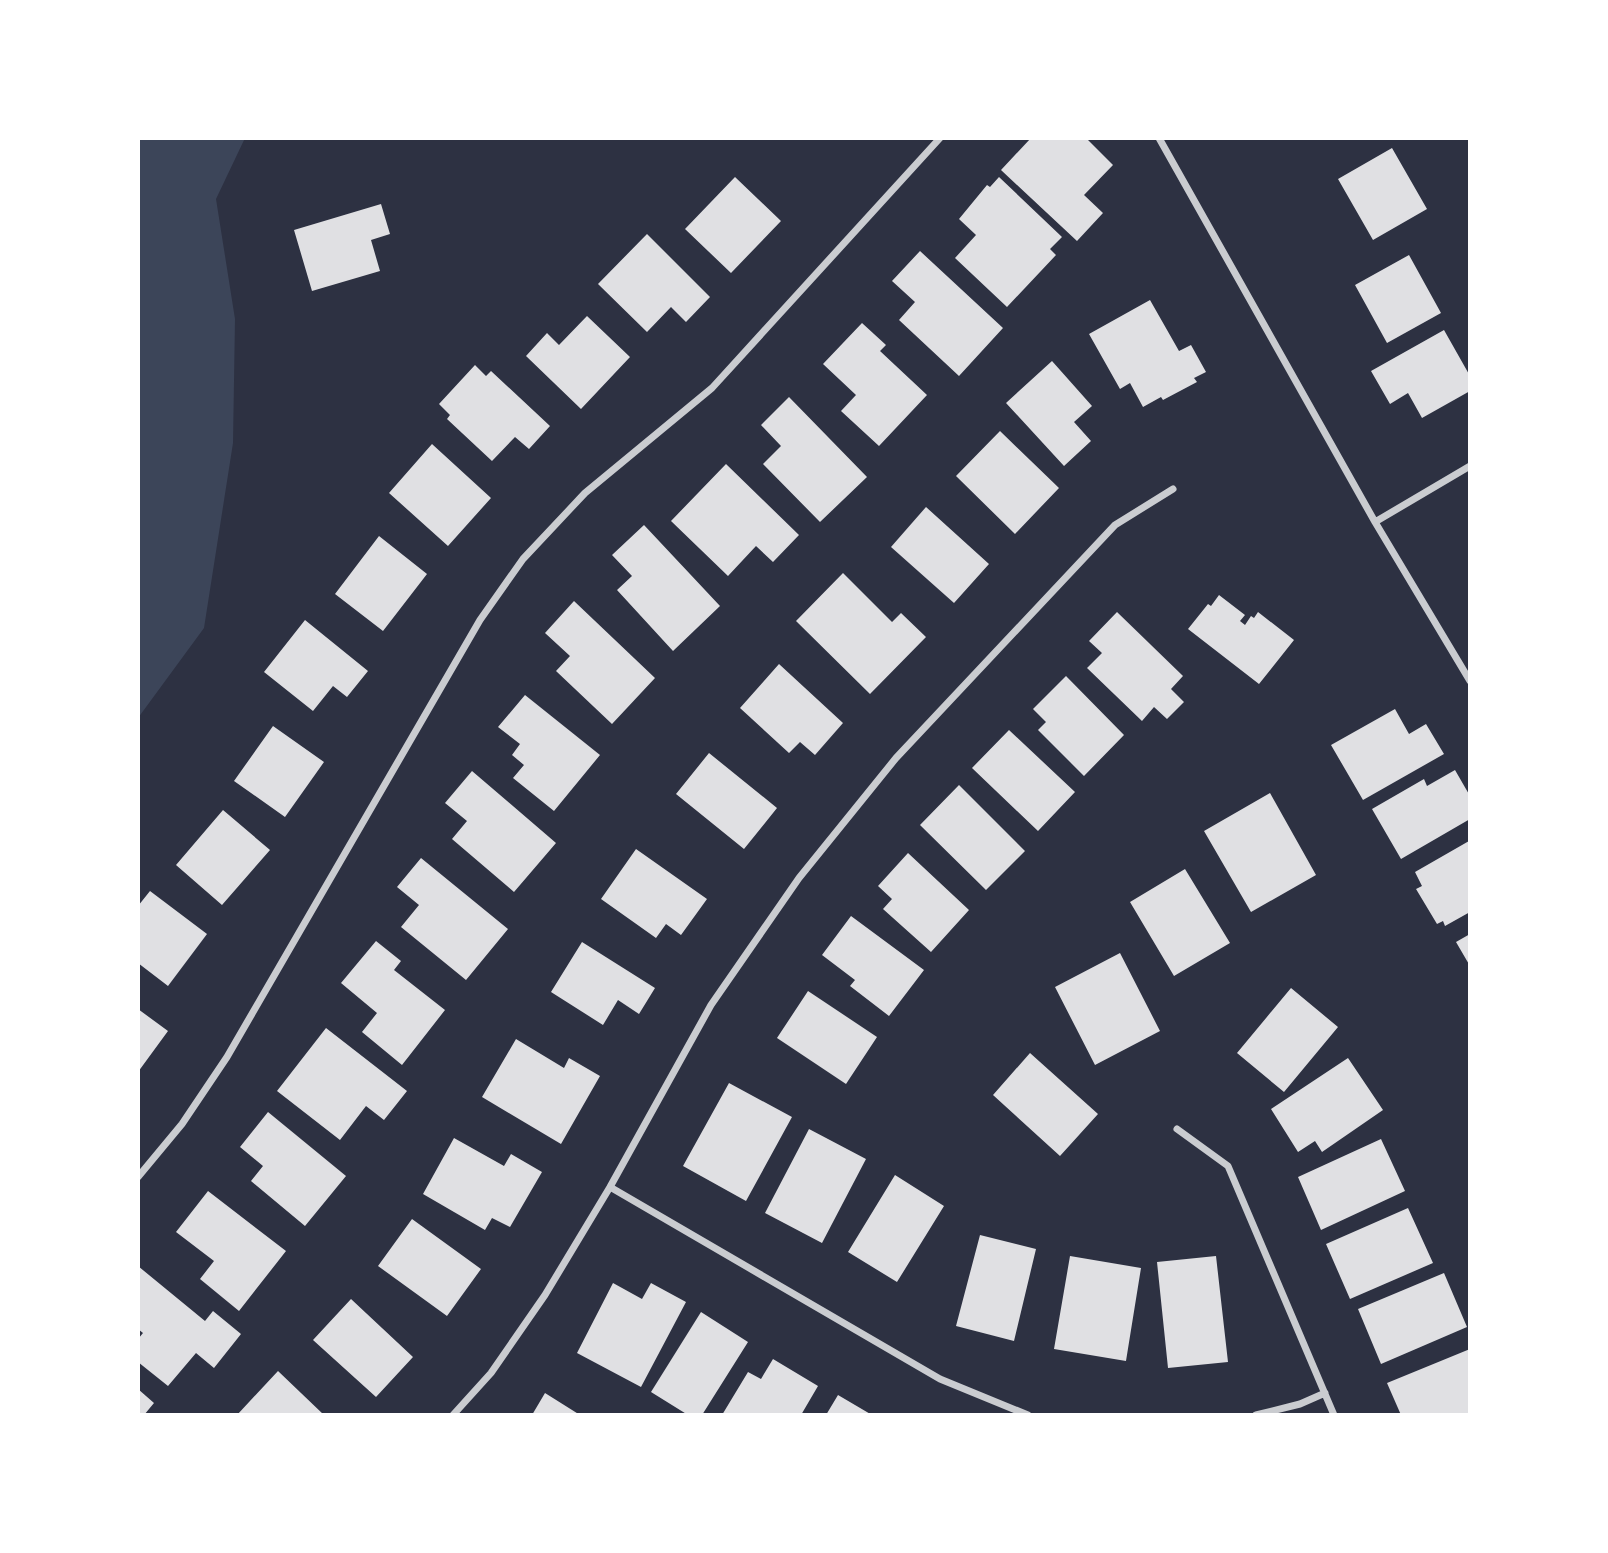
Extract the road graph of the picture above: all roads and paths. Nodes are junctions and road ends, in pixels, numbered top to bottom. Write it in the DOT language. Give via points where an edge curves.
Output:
graph roads {
  1 [pos="940,138"];
  2 [pos="1159,138"];
  3 [pos="1470,466"];
  4 [pos="1173,489"];
  5 [pos="1375,522"];
  6 [pos="1470,681"];
  7 [pos="1177,1129"];
  8 [pos="138,1177"];
  9 [pos="610,1187"];
  10 [pos="1325,1393"];
  11 [pos="453,1415"];
  12 [pos="1028,1415"];
  13 [pos="1256,1415"];
  14 [pos="1334,1415"];
  1 -- 8 [label="street" via="712,388 585,493 523,559 473,632 227,1057 182,1124"];
  2 -- 5 [label="street"];
  3 -- 5 [label="street"];
  4 -- 9 [label="street" via="1115,525 896,758 853,810 799,878 711,1005"];
  5 -- 6 [label="street"];
  7 -- 10 [label="street" via="1228,1166"];
  9 -- 11 [label="street" via="545,1295 491,1373"];
  9 -- 12 [label="street" via="940,1379"];
  10 -- 13 [label="street"];
  10 -- 14 [label="street"];
}
